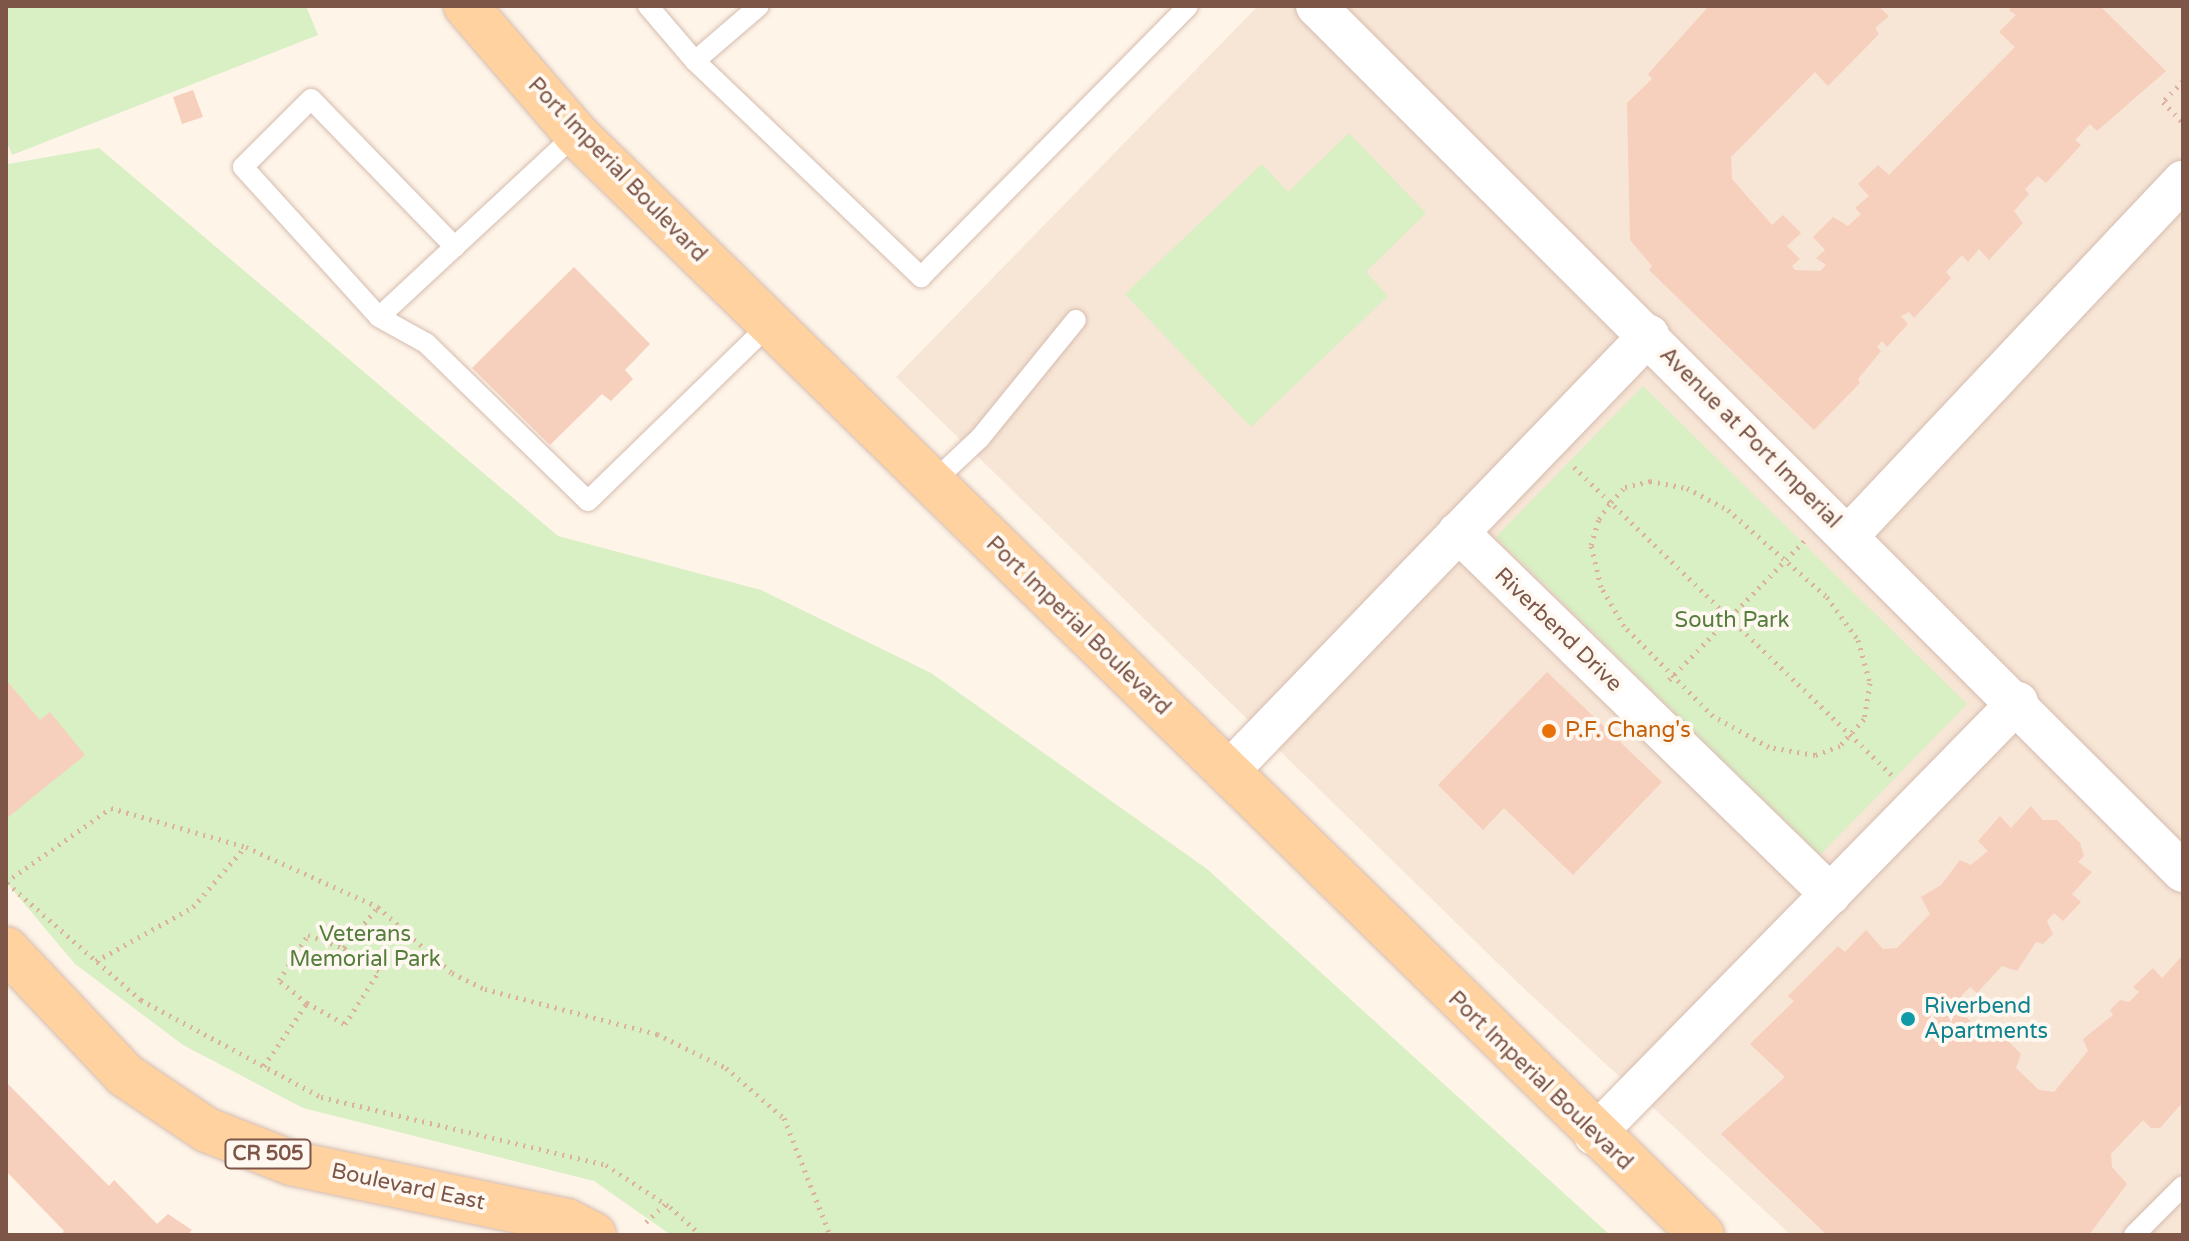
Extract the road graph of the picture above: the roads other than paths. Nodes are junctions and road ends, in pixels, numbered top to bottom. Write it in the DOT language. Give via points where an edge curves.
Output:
graph roads {
  1 [pos="466,6"];
  2 [pos="648,6"];
  3 [pos="759,6"];
  4 [pos="1188,6"];
  5 [pos="1316,6"];
  6 [pos="695,61"];
  7 [pos="576,134"];
  8 [pos="2183,181"];
  9 [pos="455,247"];
  10 [pos="379,317"];
  11 [pos="1076,320"];
  12 [pos="770,324"];
  13 [pos="1649,335"];
  14 [pos="931,484"];
  15 [pos="1838,526"];
  16 [pos="1458,532"];
  17 [pos="2018,702"];
  18 [pos="1228,772"];
  19 [pos="2183,872"];
  20 [pos="1831,895"];
  21 [pos="6,949"];
  22 [pos="1594,1135"];
  23 [pos="2183,1186"];
  24 [pos="594,1235"];
  25 [pos="1702,1235"];
  26 [pos="2134,1235"];
  1 -- 7 [label="main road, Port Imperial Boulevard"];
  2 -- 6 [label="lane"];
  3 -- 6 [label="lane"];
  4 -- 6 [label="lane" via="921,277"];
  5 -- 13 [label="street, Avenue at Port Imperial"];
  7 -- 9 [label="lane"];
  7 -- 12 [label="main road, Port Imperial Boulevard"];
  8 -- 15 [label="street"];
  9 -- 10 [label="lane"];
  9 -- 10 [label="lane" via="311,99 243,167"];
  10 -- 12 [label="lane" via="426,343 588,501"];
  11 -- 14 [label="lane" via="980,438"];
  12 -- 14 [label="main road, Port Imperial Boulevard"];
  13 -- 15 [label="street, Avenue at Port Imperial"];
  13 -- 16 [label="street"];
  14 -- 18 [label="main road, Port Imperial Boulevard"];
  15 -- 17 [label="street, Avenue at Port Imperial"];
  16 -- 18 [label="street"];
  16 -- 20 [label="street, Riverbend Drive"];
  17 -- 19 [label="street, Avenue at Port Imperial"];
  17 -- 20 [label="street"];
  18 -- 22 [label="main road, Port Imperial Boulevard"];
  20 -- 22 [label="street"];
  21 -- 24 [label="main road, Boulevard East / CR 505" via="125,1075 207,1130 291,1163 567,1221"];
  22 -- 25 [label="main road, Port Imperial Boulevard"];
  23 -- 26 [label="lane"];
}
